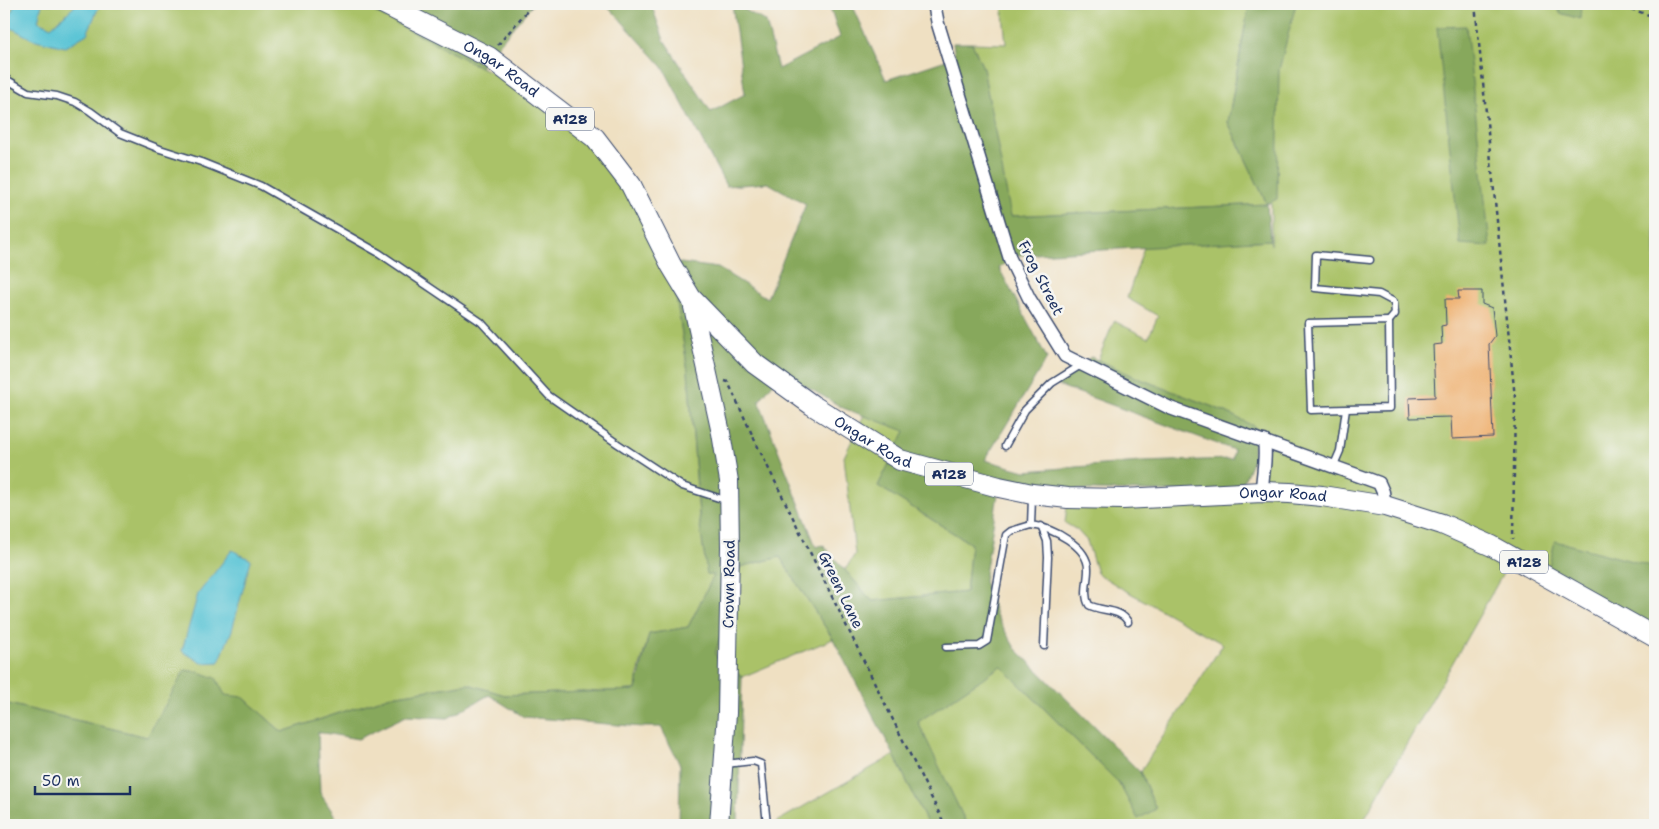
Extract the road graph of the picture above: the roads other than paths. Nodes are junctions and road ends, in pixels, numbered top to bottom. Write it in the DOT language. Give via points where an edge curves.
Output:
graph roads {
  1 [pos="384,4"];
  2 [pos="934,4"];
  3 [pos="4,78"];
  4 [pos="1370,260"];
  5 [pos="691,298"];
  6 [pos="1389,321"];
  7 [pos="726,335"];
  8 [pos="701,346"];
  9 [pos="1082,364"];
  10 [pos="1346,409"];
  11 [pos="1264,442"];
  12 [pos="1005,446"];
  13 [pos="1334,465"];
  14 [pos="1262,492"];
  15 [pos="1032,494"];
  16 [pos="729,501"];
  17 [pos="1384,506"];
  18 [pos="1031,525"];
  19 [pos="1041,526"];
  20 [pos="1128,622"];
  21 [pos="1655,637"];
  22 [pos="1044,646"];
  23 [pos="946,647"];
  24 [pos="723,764"];
  25 [pos="719,825"];
  26 [pos="768,825"];
  1 -- 5 [label="main road, Ongar Road / A128" via="489,57 595,138 631,185"];
  2 -- 9 [label="street, Frog Street" via="1010,259 1029,298 1065,356"];
  3 -- 16 [label="lane" via="28,92 75,102 120,133 261,186 380,253 481,322 549,396 682,486"];
  4 -- 6 [label="lane" via="1316,255 1315,288 1379,294 1394,302 1396,314"];
  5 -- 7 [label="main road, Ongar Road / A128"];
  5 -- 8 [label="street, Crown Road"];
  6 -- 10 [label="lane" via="1390,408"];
  6 -- 10 [label="lane" via="1308,323 1311,410"];
  7 -- 8 [label="street"];
  7 -- 15 [label="main road, Ongar Road / A128" via="776,380 900,460"];
  8 -- 16 [label="street, Crown Road" via="721,433"];
  9 -- 11 [label="street, Frog Street" via="1170,408"];
  9 -- 12 [label="lane" via="1052,383 1025,410"];
  10 -- 13 [label="lane" via="1340,451"];
  11 -- 13 [label="street, Frog Street"];
  11 -- 14 [label="street"];
  13 -- 17 [label="street, Frog Street" via="1379,483"];
  14 -- 15 [label="main road, Ongar Road / A128" via="1123,499"];
  14 -- 17 [label="main road, Ongar Road / A128" via="1322,496"];
  15 -- 18 [label="lane"];
  16 -- 24 [label="street, Crown Road" via="727,704"];
  17 -- 21 [label="main road, Ongar Road / A128" via="1442,524 1513,556"];
  18 -- 19 [label="lane"];
  18 -- 23 [label="lane" via="1006,535 987,641 979,646"];
  19 -- 20 [label="lane" via="1078,546 1085,556 1089,605 1119,613"];
  19 -- 22 [label="lane" via="1047,541 1048,557"];
  24 -- 25 [label="street, Crown Road"];
  24 -- 26 [label="lane" via="753,761 761,764"];
}
